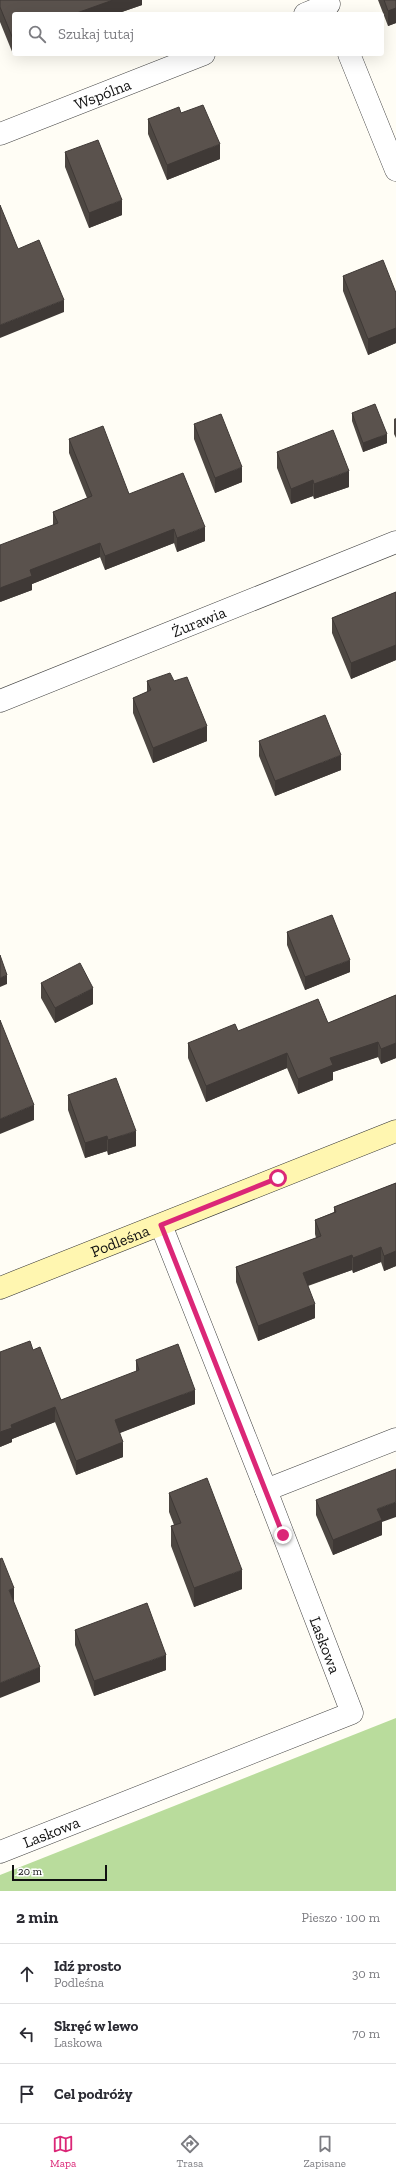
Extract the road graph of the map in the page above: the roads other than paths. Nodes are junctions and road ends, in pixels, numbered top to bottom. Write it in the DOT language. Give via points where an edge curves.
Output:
graph roads {
  1 [pos="330,6"];
  2 [pos="311,12"];
  3 [pos="199,56"];
  4 [pos="350,56"];
  5 [pos="0,134"];
  6 [pos="396,170"];
  7 [pos="396,542"];
  8 [pos="0,700"];
  9 [pos="396,1131"];
  10 [pos="161,1225"];
  11 [pos="0,1288"];
  12 [pos="396,1439"];
  13 [pos="266,1490"];
  14 [pos="0,1852"];
  1 -- 2 [label="street"];
  3 -- 5 [label="street, Wspólna"];
  4 -- 6 [label="street"];
  7 -- 8 [label="street, Żurawia"];
  9 -- 10 [label="street, Podleśna"];
  10 -- 11 [label="street, Podleśna"];
  10 -- 13 [label="street, Laskowa"];
  12 -- 13 [label="street"];
  13 -- 14 [label="street, Laskowa" via="352,1713"];
}
